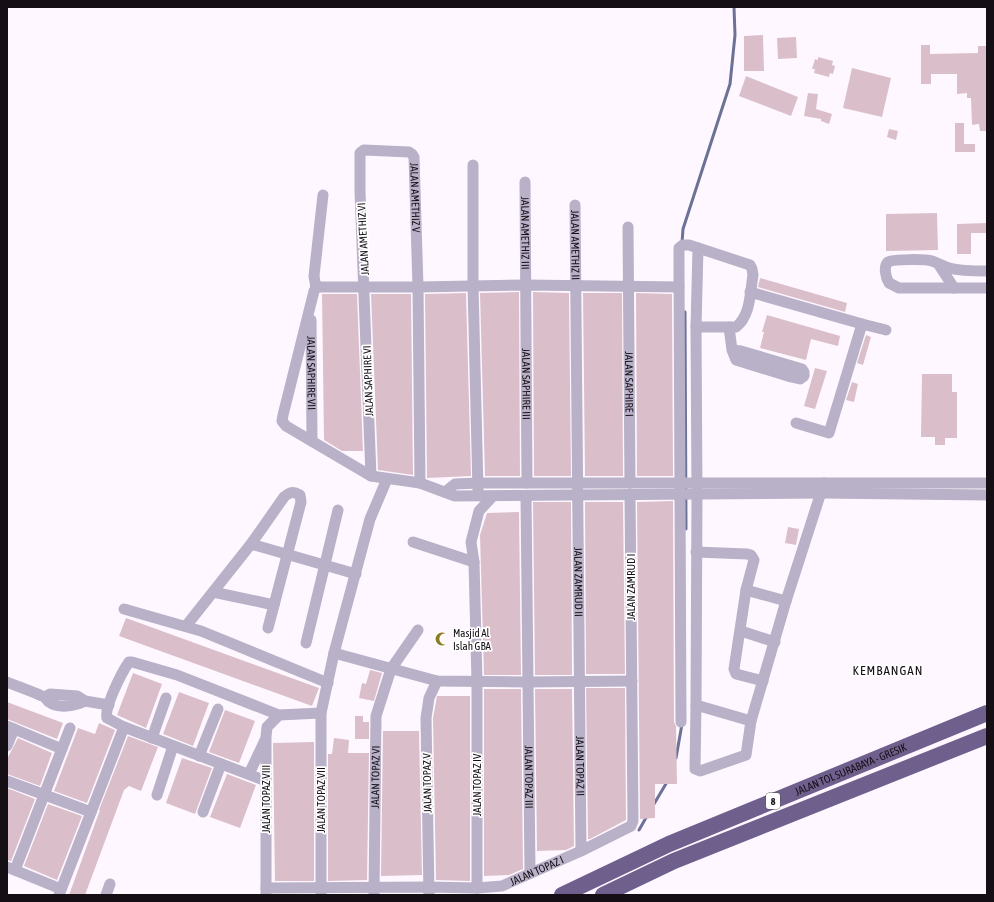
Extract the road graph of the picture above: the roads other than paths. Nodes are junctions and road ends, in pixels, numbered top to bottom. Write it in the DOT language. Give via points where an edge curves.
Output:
graph roads {
  1 [pos="473,166"];
  2 [pos="525,182"];
  3 [pos="360,192"];
  4 [pos="323,195"];
  5 [pos="575,205"];
  6 [pos="628,227"];
  7 [pos="698,248"];
  8 [pos="939,265"];
  9 [pos="987,271"];
  10 [pos="473,285"];
  11 [pos="526,285"];
  12 [pos="628,285"];
  13 [pos="365,286"];
  14 [pos="576,286"];
  15 [pos="418,287"];
  16 [pos="679,287"];
  17 [pos="316,288"];
  18 [pos="954,288"];
  19 [pos="987,288"];
  20 [pos="750,292"];
  21 [pos="311,305"];
  22 [pos="862,324"];
  23 [pos="696,327"];
  24 [pos="730,327"];
  25 [pos="886,330"];
  26 [pos="732,350"];
  27 [pos="796,423"];
  28 [pos="312,441"];
  29 [pos="371,476"];
  30 [pos="387,479"];
  31 [pos="420,483"];
  32 [pos="478,483"];
  33 [pos="527,483"];
  34 [pos="577,483"];
  35 [pos="630,483"];
  36 [pos="987,483"];
  37 [pos="688,488"];
  38 [pos="823,488"];
  39 [pos="445,492"];
  40 [pos="630,494"];
  41 [pos="578,495"];
  42 [pos="478,496"];
  43 [pos="493,496"];
  44 [pos="526,496"];
  45 [pos="987,496"];
  46 [pos="338,510"];
  47 [pos="413,542"];
  48 [pos="251,544"];
  49 [pos="696,552"];
  50 [pos="288,555"];
  51 [pos="474,562"];
  52 [pos="689,564"];
  53 [pos="324,565"];
  54 [pos="356,574"];
  55 [pos="746,590"];
  56 [pos="213,592"];
  57 [pos="786,601"];
  58 [pos="274,606"];
  59 [pos="124,609"];
  60 [pos="186,626"];
  61 [pos="268,628"];
  62 [pos="418,630"];
  63 [pos="740,631"];
  64 [pos="775,642"];
  65 [pos="306,643"];
  66 [pos="334,653"];
  67 [pos="391,669"];
  68 [pos="632,680"];
  69 [pos="437,681"];
  70 [pos="763,681"];
  71 [pos="7,682"];
  72 [pos="477,682"];
  73 [pos="528,682"];
  74 [pos="579,682"];
  75 [pos="328,683"];
  76 [pos="166,698"];
  77 [pos="109,705"];
  78 [pos="696,705"];
  79 [pos="218,709"];
  80 [pos="321,712"];
  81 [pos="987,713"];
  82 [pos="279,715"];
  83 [pos="751,721"];
  84 [pos="681,722"];
  85 [pos="10,727"];
  86 [pos="124,727"];
  87 [pos="70,728"];
  88 [pos="987,736"];
  89 [pos="266,737"];
  90 [pos="152,738"];
  91 [pos="7,746"];
  92 [pos="173,746"];
  93 [pos="62,748"];
  94 [pos="199,756"];
  95 [pos="221,764"];
  96 [pos="249,774"];
  97 [pos="7,781"];
  98 [pos="266,781"];
  99 [pos="157,794"];
  100 [pos="45,795"];
  101 [pos="91,812"];
  102 [pos="203,812"];
  103 [pos="581,851"];
  104 [pos="11,869"];
  105 [pos="530,872"];
  106 [pos="110,884"];
  107 [pos="477,888"];
  108 [pos="266,891"];
  109 [pos="321,891"];
  110 [pos="374,891"];
  111 [pos="428,891"];
  112 [pos="60,892"];
  113 [pos="106,895"];
  114 [pos="562,895"];
  115 [pos="603,895"];
  1 -- 10 [label="street"];
  2 -- 11 [label="street, JALAN AMETHIZ III"];
  3 -- 13 [label="street, JALAN AMETHIZ VI"];
  3 -- 15 [label="street, JALAN AMETHIZ V" via="362,151 412,154"];
  4 -- 17 [label="street" via="314,276"];
  5 -- 14 [label="street, JALAN AMETHIZ II"];
  6 -- 12 [label="street, JALAN SAPHIRE I"];
  7 -- 16 [label="street" via="683,245 679,248"];
  7 -- 20 [label="street" via="751,266 753,275"];
  7 -- 23 [label="street"];
  8 -- 9 [label="street"];
  8 -- 18 [label="street"];
  8 -- 18 [label="street" via="931,261 891,261 886,266 886,278 889,283 899,288"];
  10 -- 11 [label="street"];
  10 -- 15 [label="street"];
  10 -- 32 [label="street"];
  11 -- 14 [label="street"];
  11 -- 33 [label="street, JALAN SAPHIRE III"];
  12 -- 14 [label="street"];
  12 -- 16 [label="street"];
  12 -- 35 [label="street, JALAN SAPHIRE I"];
  13 -- 15 [label="street"];
  13 -- 17 [label="street"];
  13 -- 29 [label="street, JALAN SAPHIRE VI"];
  14 -- 34 [label="street, JALAN AMETHIZ II"];
  15 -- 31 [label="street"];
  16 -- 37 [label="street"];
  17 -- 21 [label="street"];
  18 -- 19 [label="street"];
  20 -- 22 [label="street"];
  20 -- 24 [label="street" via="743,320 736,327"];
  21 -- 28 [label="street, JALAN SAPHIRE VII"];
  21 -- 28 [label="street" via="282,421"];
  22 -- 25 [label="street"];
  22 -- 27 [label="street" via="829,433"];
  23 -- 24 [label="street"];
  23 -- 37 [label="street"];
  24 -- 26 [label="street"];
  26 -- 26 [label="street" via="802,369 804,376 800,379 791,377 736,360"];
  28 -- 29 [label="street"];
  29 -- 30 [label="street"];
  30 -- 31 [label="street"];
  30 -- 54 [label="street, JALAN TOPAZ VII" via="370,520"];
  31 -- 39 [label="street"];
  32 -- 33 [label="street"];
  32 -- 39 [label="street" via="455,484"];
  32 -- 42 [label="street"];
  33 -- 34 [label="street"];
  34 -- 35 [label="street"];
  34 -- 41 [label="street, JALAN ZAMRUD II"];
  35 -- 37 [label="street"];
  36 -- 38 [label="street"];
  37 -- 38 [label="street"];
  37 -- 40 [label="street"];
  37 -- 49 [label="street"];
  37 -- 52 [label="street"];
  38 -- 45 [label="street"];
  38 -- 57 [label="street"];
  39 -- 42 [label="street" via="455,496"];
  40 -- 41 [label="street"];
  40 -- 68 [label="street, JALAN ZAMRUD I"];
  41 -- 44 [label="street"];
  41 -- 74 [label="street, JALAN ZAMRUD II"];
  42 -- 43 [label="street"];
  43 -- 44 [label="street"];
  43 -- 51 [label="street, JALAN TOPAZ IV" via="479,511 471,542"];
  44 -- 73 [label="street, JALAN TOPAZ III"];
  46 -- 53 [label="street"];
  47 -- 51 [label="street"];
  48 -- 50 [label="street"];
  48 -- 50 [label="street" via="284,497 295,492 300,495 301,502"];
  48 -- 56 [label="street"];
  49 -- 52 [label="street"];
  49 -- 55 [label="street" via="751,555 754,560"];
  50 -- 53 [label="street"];
  50 -- 58 [label="street"];
  51 -- 72 [label="street, JALAN TOPAZ IV"];
  52 -- 78 [label="street"];
  52 -- 84 [label="street"];
  53 -- 54 [label="street"];
  53 -- 65 [label="street"];
  54 -- 66 [label="street, JALAN TOPAZ VII"];
  55 -- 57 [label="street"];
  55 -- 63 [label="street"];
  56 -- 58 [label="street"];
  56 -- 60 [label="street"];
  57 -- 64 [label="street"];
  58 -- 61 [label="street"];
  59 -- 60 [label="street"];
  60 -- 75 [label="street"];
  62 -- 67 [label="street, JALAN TOPAZ VI"];
  63 -- 64 [label="street"];
  63 -- 70 [label="street" via="734,672"];
  64 -- 70 [label="street"];
  66 -- 67 [label="street"];
  66 -- 75 [label="street, JALAN TOPAZ VII"];
  67 -- 69 [label="street"];
  67 -- 110 [label="street, JALAN TOPAZ VI" via="375,725"];
  68 -- 74 [label="street"];
  68 -- 103 [label="street, JALAN TOPAZ I" via="633,822 631,826"];
  69 -- 72 [label="street"];
  69 -- 111 [label="street, JALAN TOPAZ V" via="429,698 426,718"];
  70 -- 83 [label="street"];
  71 -- 77 [label="street" via="45,697 50,694 76,696 85,701"];
  72 -- 73 [label="street"];
  72 -- 107 [label="street, JALAN TOPAZ IV"];
  73 -- 74 [label="street"];
  73 -- 105 [label="street, JALAN TOPAZ III"];
  74 -- 103 [label="street, JALAN TOPAZ II"];
  75 -- 80 [label="street, JALAN TOPAZ VII"];
  76 -- 90 [label="street"];
  77 -- 82 [label="street" via="122,672 129,662 132,662 176,675"];
  77 -- 86 [label="street" via="107,718"];
  78 -- 83 [label="street"];
  78 -- 83 [label="street" via="695,769 698,771 746,755"];
  79 -- 94 [label="street"];
  80 -- 82 [label="street"];
  80 -- 109 [label="street, JALAN TOPAZ VII"];
  81 -- 114 [label="highway, JALAN TOL SURABAYA - GRESIK / 8" via="669,844"];
  82 -- 89 [label="street, JALAN TOPAZ VIII" via="267,727"];
  85 -- 91 [label="street"];
  85 -- 93 [label="street"];
  86 -- 90 [label="street"];
  86 -- 101 [label="street"];
  87 -- 93 [label="street"];
  88 -- 115 [label="highway, JALAN TOL SURABAYA - GRESIK / 8" via="674,862"];
  89 -- 96 [label="street"];
  89 -- 98 [label="street, JALAN TOPAZ VIII"];
  90 -- 92 [label="street"];
  92 -- 94 [label="street"];
  92 -- 99 [label="street"];
  93 -- 100 [label="street"];
  94 -- 95 [label="street"];
  95 -- 96 [label="street"];
  95 -- 102 [label="street"];
  96 -- 98 [label="street"];
  97 -- 100 [label="street"];
  98 -- 108 [label="street, JALAN TOPAZ VIII"];
  100 -- 101 [label="street"];
  100 -- 104 [label="street"];
  101 -- 112 [label="street"];
  103 -- 105 [label="street, JALAN TOPAZ I"];
  104 -- 112 [label="street"];
  105 -- 107 [label="street, JALAN TOPAZ I" via="502,886"];
  106 -- 113 [label="street"];
  107 -- 111 [label="street, JALAN TOPAZ I"];
  108 -- 109 [label="street, JALAN TOPAZ I"];
  109 -- 110 [label="street, JALAN TOPAZ I"];
  110 -- 111 [label="street, JALAN TOPAZ I"];
}
